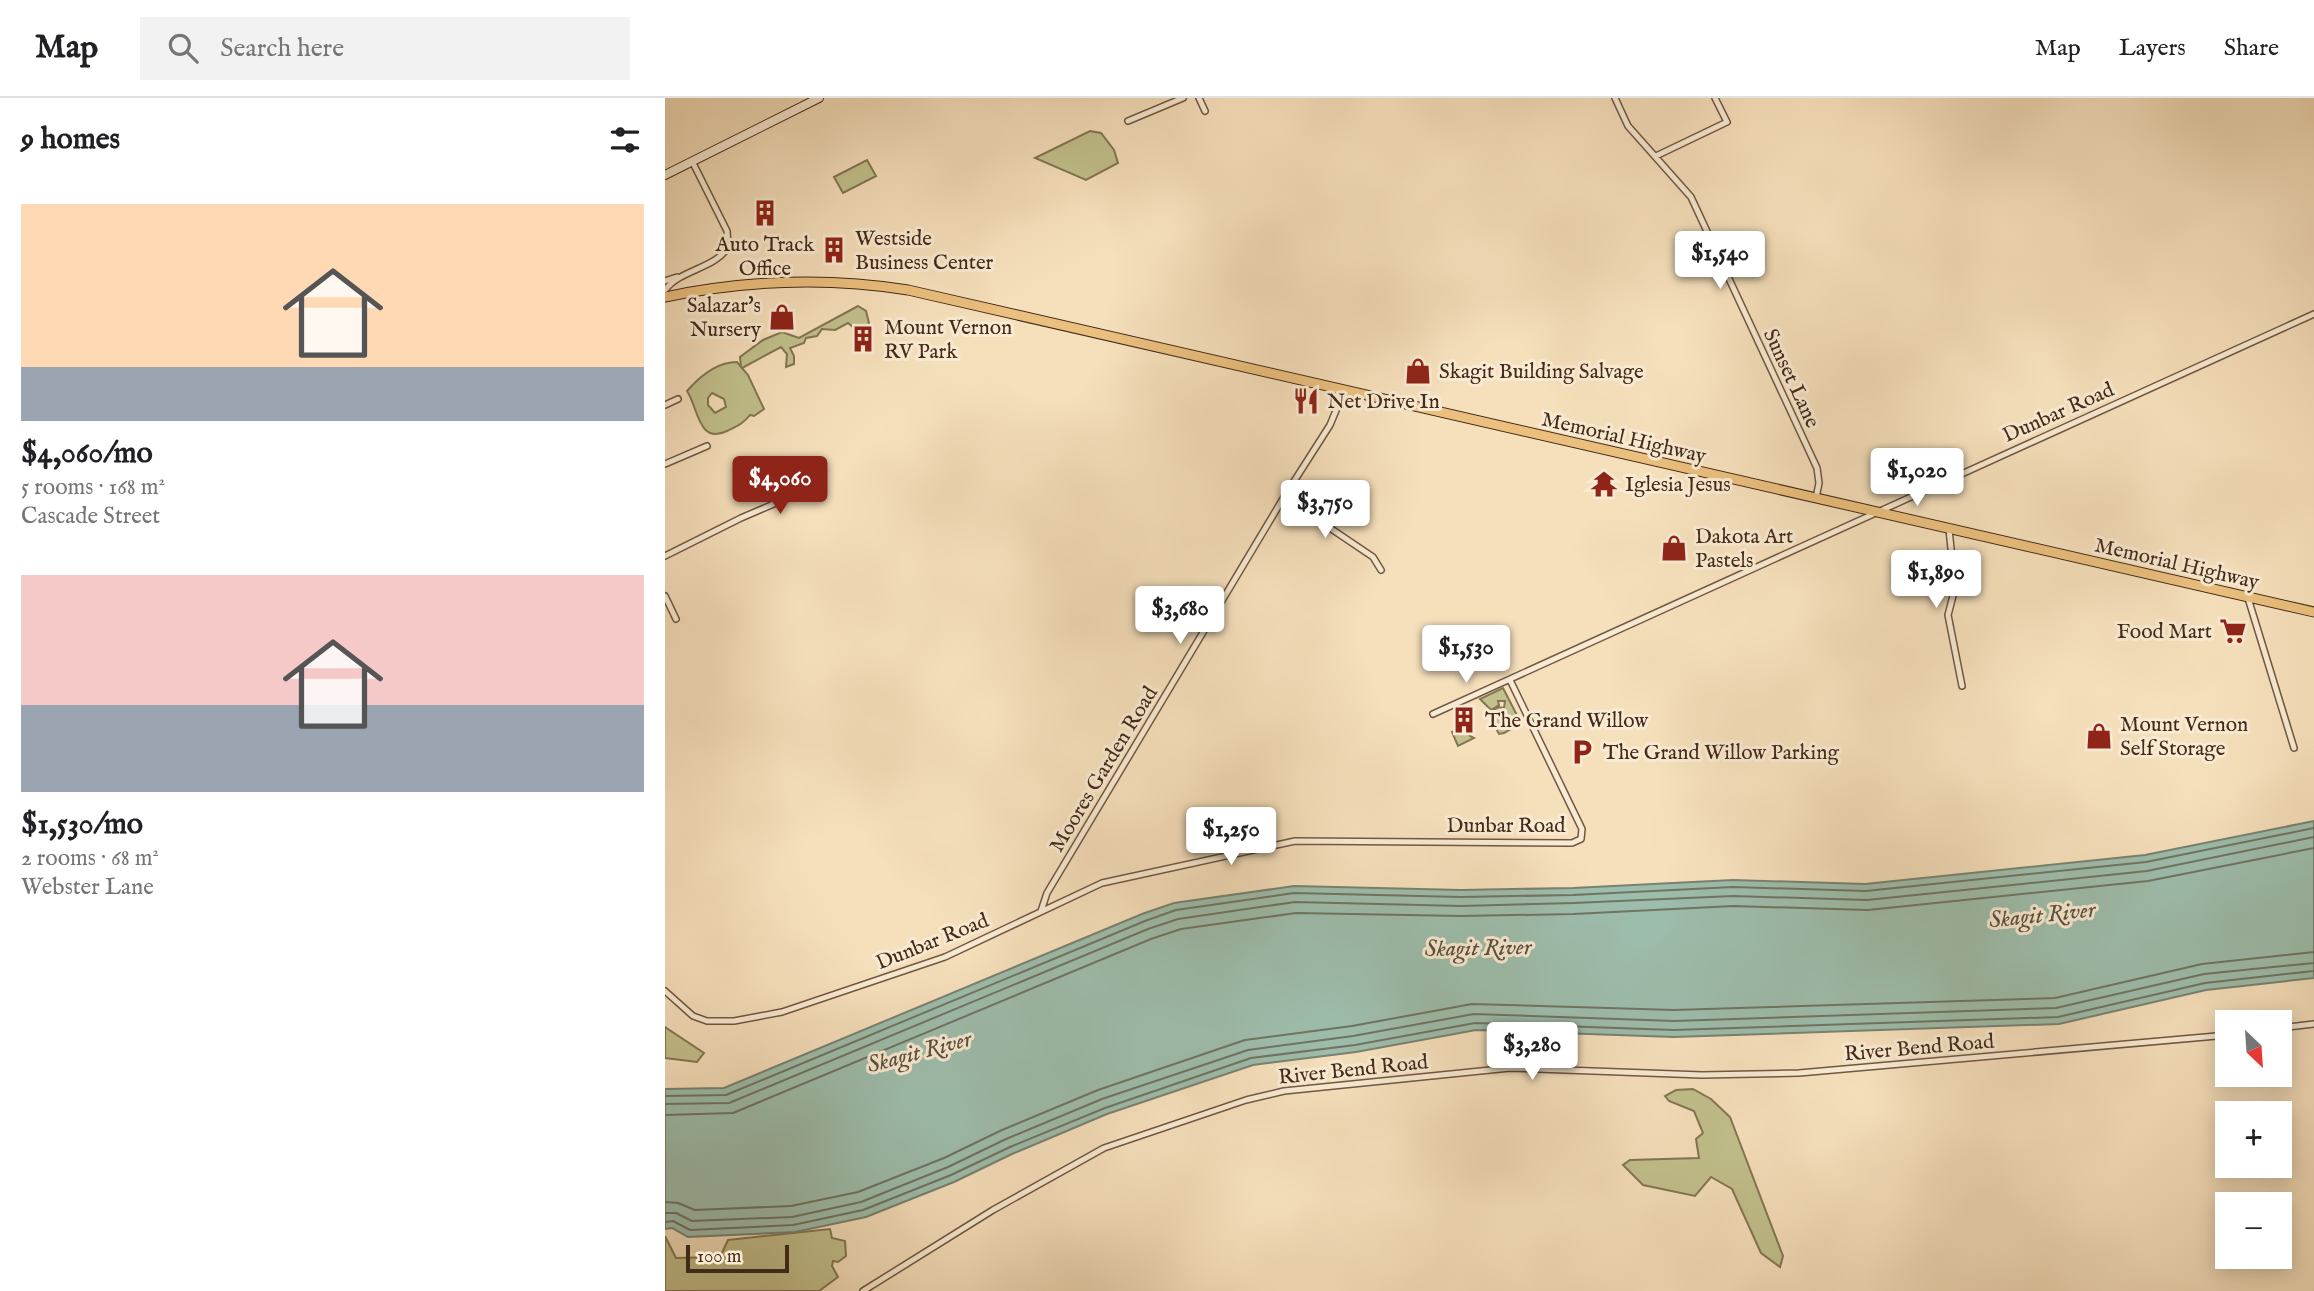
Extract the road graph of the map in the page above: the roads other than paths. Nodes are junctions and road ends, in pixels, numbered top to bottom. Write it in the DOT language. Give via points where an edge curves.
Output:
graph roads {
  1 [pos="819,98"];
  2 [pos="1184,98"];
  3 [pos="1199,98"];
  4 [pos="1615,98"];
  5 [pos="1715,98"];
  6 [pos="1205,111"];
  7 [pos="1128,121"];
  8 [pos="1656,156"];
  9 [pos="692,161"];
  10 [pos="665,175"];
  11 [pos="680,277"];
  12 [pos="665,281"];
  13 [pos="665,290"];
  14 [pos="665,297"];
  15 [pos="2314,314"];
  16 [pos="1344,391"];
  17 [pos="678,398"];
  18 [pos="665,405"];
  19 [pos="707,446"];
  20 [pos="665,464"];
  21 [pos="797,494"];
  22 [pos="1284,497"];
  23 [pos="1816,498"];
  24 [pos="1877,512"];
  25 [pos="1949,528"];
  26 [pos="665,556"];
  27 [pos="1381,570"];
  28 [pos="665,596"];
  29 [pos="2248,597"];
  30 [pos="2314,612"];
  31 [pos="676,619"];
  32 [pos="1510,680"];
  33 [pos="1962,686"];
  34 [pos="1433,714"];
  35 [pos="2294,748"];
  36 [pos="1041,911"];
  37 [pos="665,991"];
  38 [pos="2314,1024"];
  39 [pos="2293,1026"];
  40 [pos="2215,1036"];
  41 [pos="863,1291"];
  1 -- 9 [label="street"];
  2 -- 7 [label="street"];
  3 -- 6 [label="street"];
  4 -- 8 [label="street, Sunset Lane" via="1628,126"];
  5 -- 8 [label="street" via="1727,122"];
  8 -- 23 [label="street, Sunset Lane" via="1691,197 1817,468"];
  9 -- 10 [label="street"];
  9 -- 11 [label="street" via="730,239 720,257"];
  11 -- 12 [label="street"];
  11 -- 13 [label="street"];
  14 -- 16 [label="main road, Memorial Highway" via="725,286 807,281 866,284 968,303"];
  15 -- 24 [label="street, Dunbar Road"];
  16 -- 22 [label="street, Moores Garden Road" via="1330,425"];
  16 -- 23 [label="main road, Memorial Highway"];
  17 -- 18 [label="street"];
  19 -- 20 [label="street"];
  21 -- 26 [label="street"];
  22 -- 27 [label="street" via="1373,557"];
  22 -- 36 [label="street, Moores Garden Road" via="1047,892"];
  23 -- 24 [label="main road, Memorial Highway"];
  24 -- 25 [label="main road, Memorial Highway"];
  24 -- 32 [label="street, Dunbar Road"];
  25 -- 29 [label="main road, Memorial Highway"];
  25 -- 33 [label="street" via="1955,588 1948,615"];
  28 -- 31 [label="street"];
  29 -- 30 [label="main road, Memorial Highway"];
  29 -- 35 [label="street"];
  32 -- 34 [label="street"];
  32 -- 36 [label="street, Dunbar Road" via="1582,829 1581,839 1572,843 1296,841 1102,883"];
  36 -- 37 [label="street, Dunbar Road" via="945,957 782,1012 707,1021"];
  38 -- 39 [label="street"];
  40 -- 41 [label="street, River Bend Road" via="1799,1073 1702,1075 1510,1068 1284,1091 1104,1148"];
}
